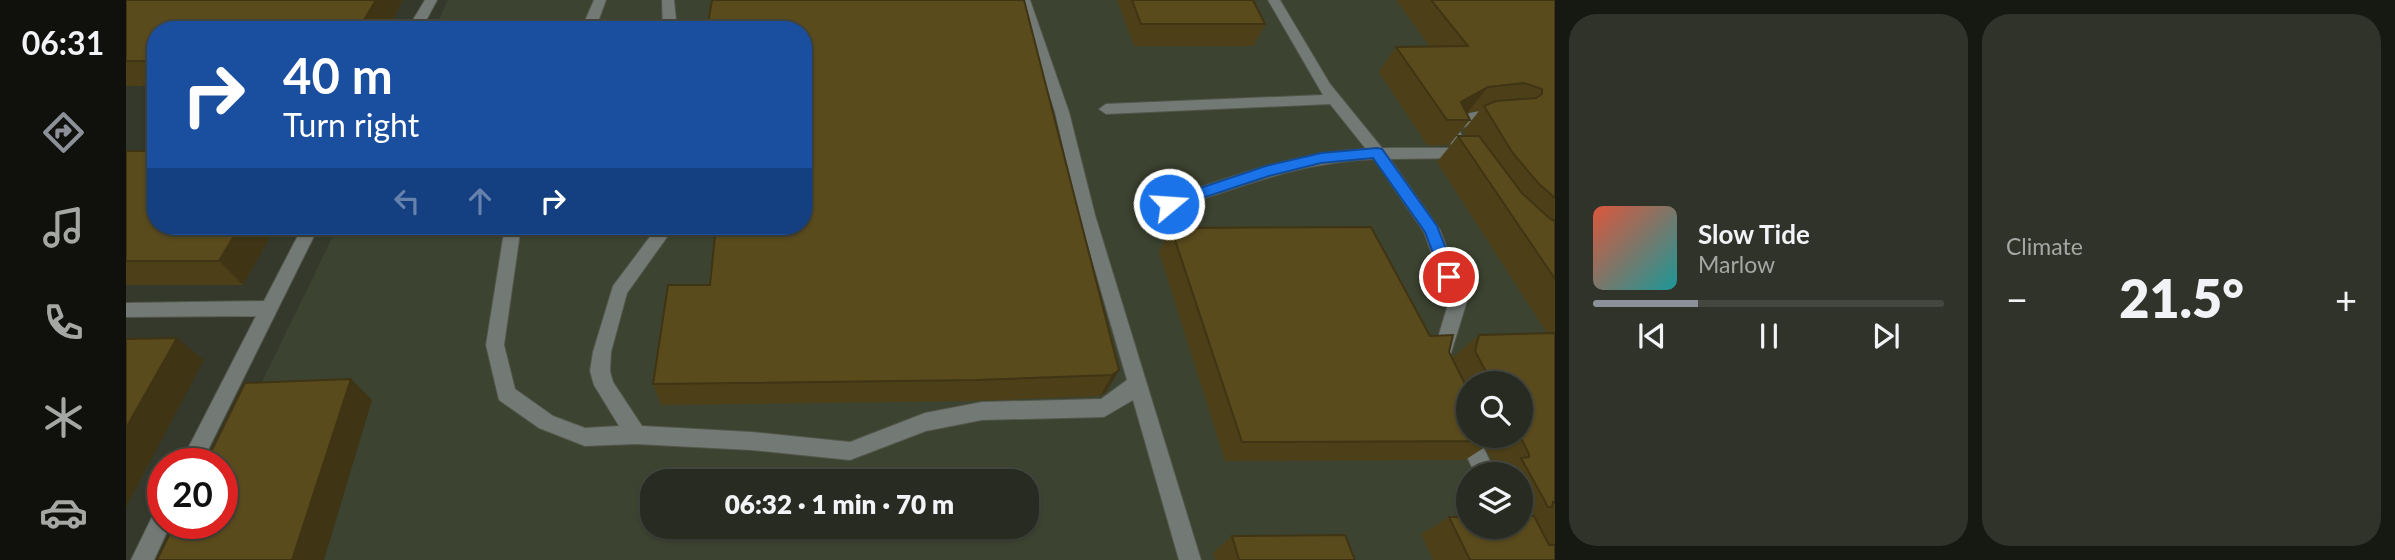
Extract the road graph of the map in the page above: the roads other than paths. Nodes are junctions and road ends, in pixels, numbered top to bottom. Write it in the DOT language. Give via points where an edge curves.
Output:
graph roads {
  1 [pos="430,0"];
  2 [pos="600,0"];
  3 [pos="668,0"];
  4 [pos="1024,0"];
  5 [pos="1274,0"];
  6 [pos="419,21"];
  7 [pos="592,21"];
  8 [pos="669,21"];
  9 [pos="1334,99"];
  10 [pos="1106,108"];
  11 [pos="1511,117"];
  12 [pos="1377,152"];
  13 [pos="1463,154"];
  14 [pos="1475,171"];
  15 [pos="1169,204"];
  16 [pos="306,235"];
  17 [pos="512,235"];
  18 [pos="660,235"];
  19 [pos="268,308"];
  20 [pos="126,310"];
  21 [pos="1436,373"];
  22 [pos="1138,382"];
  23 [pos="636,435"];
  24 [pos="198,448"];
  25 [pos="153,539"];
  26 [pos="142,560"];
  27 [pos="1190,560"];
  1 -- 6 [label="street"];
  2 -- 7 [label="street"];
  3 -- 8 [label="street"];
  4 -- 22 [label="street" via="1062,112 1087,215"];
  5 -- 9 [label="street"];
  9 -- 10 [label="street"];
  9 -- 12 [label="street"];
  11 -- 13 [label="street" via="1478,117 1456,124 1452,135"];
  12 -- 13 [label="street"];
  12 -- 15 [label="street" via="1321,158"];
  12 -- 21 [label="street" via="1432,230 1458,301"];
  13 -- 14 [label="street"];
  16 -- 19 [label="street"];
  17 -- 23 [label="street" via="495,345 506,394 545,422 584,437"];
  18 -- 23 [label="street" via="619,292 600,371"];
  19 -- 20 [label="street"];
  19 -- 24 [label="street"];
  22 -- 23 [label="street" via="1104,408 982,411 925,422 850,451"];
  22 -- 27 [label="street"];
  25 -- 26 [label="street"];
}
